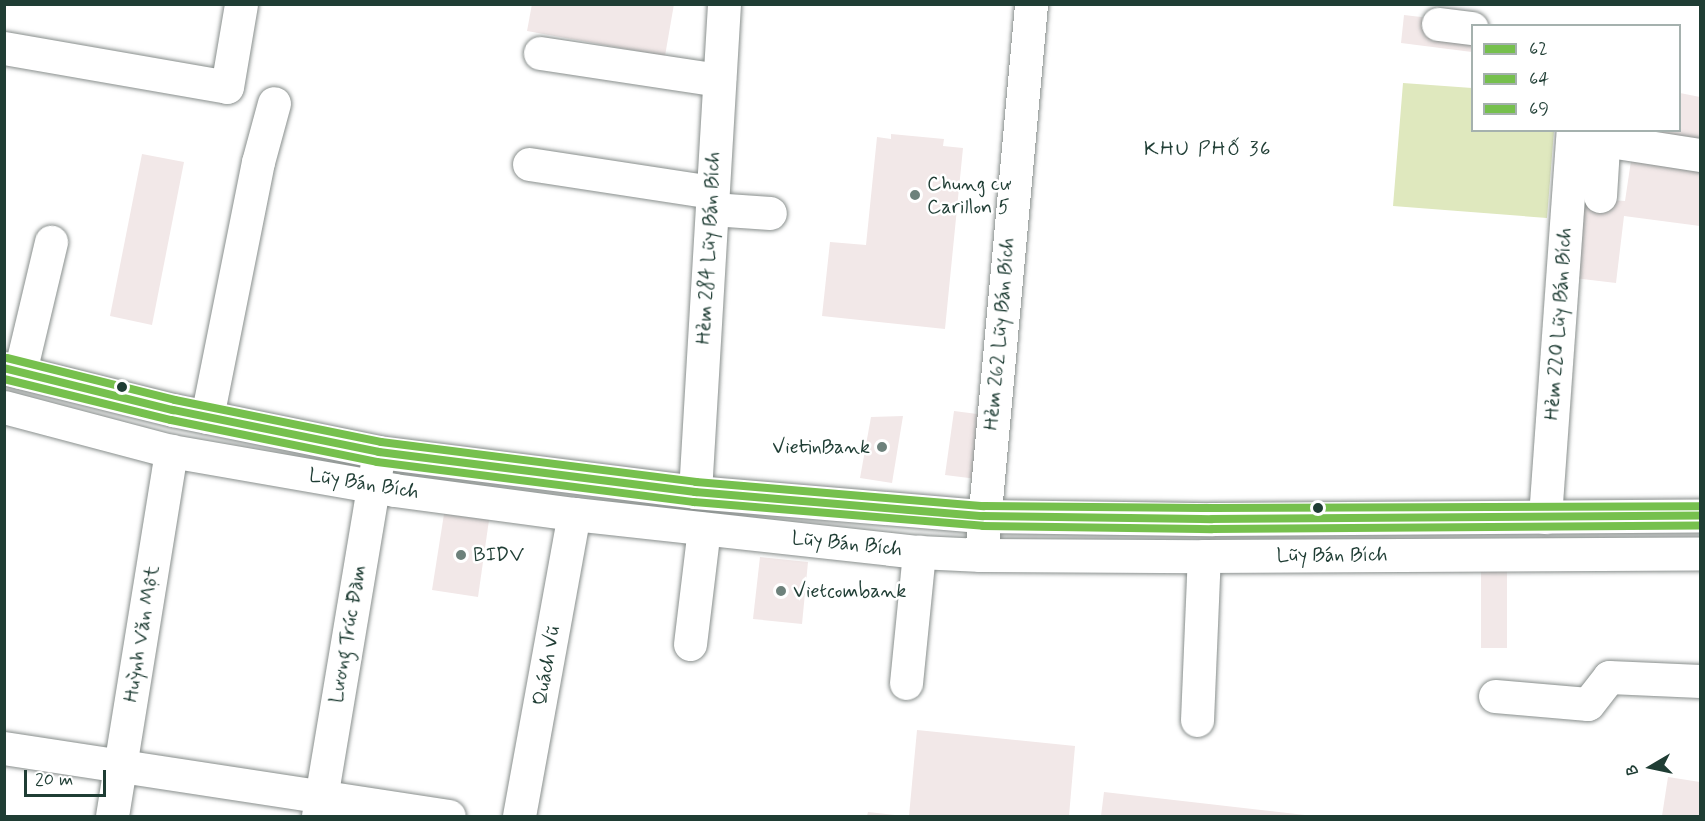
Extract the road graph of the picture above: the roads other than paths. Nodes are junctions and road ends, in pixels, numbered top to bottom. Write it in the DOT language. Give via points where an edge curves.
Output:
graph roads {
  1 [pos="241,4"];
  2 [pos="724,4"];
  3 [pos="1031,4"];
  4 [pos="1438,24"];
  5 [pos="1471,28"];
  6 [pos="4,48"];
  7 [pos="540,53"];
  8 [pos="719,80"];
  9 [pos="274,103"];
  10 [pos="1572,132"];
  11 [pos="1604,135"];
  12 [pos="1701,155"];
  13 [pos="529,164"];
  14 [pos="1600,196"];
  15 [pos="712,201"];
  16 [pos="770,213"];
  17 [pos="51,242"];
  18 [pos="12,370"];
  19 [pos="4,407"];
  20 [pos="207,417"];
  21 [pos="171,451"];
  22 [pos="379,452"];
  23 [pos="374,486"];
  24 [pos="695,492"];
  25 [pos="574,514"];
  26 [pos="983,516"];
  27 [pos="1701,516"];
  28 [pos="1545,518"];
  29 [pos="704,529"];
  30 [pos="919,552"];
  31 [pos="1701,553"];
  32 [pos="981,555"];
  33 [pos="1204,556"];
  34 [pos="690,644"];
  35 [pos="1701,681"];
  36 [pos="906,683"];
  37 [pos="1495,696"];
  38 [pos="1197,720"];
  39 [pos="4,748"];
  40 [pos="120,766"];
  41 [pos="320,807"];
  42 [pos="112,816"];
  43 [pos="449,816"];
  44 [pos="519,816"];
  1 -- 6 [label="street" via="227,87"];
  2 -- 8 [label="street, Hẻm 284 Lũy Bán Bích"];
  3 -- 26 [label="street, Hẻm 262 Lũy Bán Bích"];
  4 -- 5 [label="street"];
  7 -- 8 [label="street"];
  8 -- 15 [label="street, Hẻm 284 Lũy Bán Bích"];
  9 -- 20 [label="street" via="258,162"];
  10 -- 28 [label="street, Hẻm 220 Lũy Bán Bích"];
  11 -- 12 [label="street"];
  11 -- 14 [label="street"];
  13 -- 15 [label="street"];
  15 -- 16 [label="street"];
  15 -- 24 [label="street, Hẻm 284 Lũy Bán Bích"];
  17 -- 18 [label="street"];
  18 -- 20 [label="street, Lũy Bán Bích"];
  19 -- 21 [label="street, Lũy Bán Bích"];
  20 -- 22 [label="street, Lũy Bán Bích"];
  21 -- 23 [label="street, Lũy Bán Bích"];
  21 -- 40 [label="street, Huỳnh Văn Một"];
  22 -- 23 [label="street, Lương Trúc Đàm"];
  22 -- 24 [label="street, Lũy Bán Bích"];
  23 -- 25 [label="street, Lũy Bán Bích"];
  23 -- 41 [label="street, Lương Trúc Đàm"];
  24 -- 26 [label="street, Lũy Bán Bích"];
  25 -- 29 [label="street, Lũy Bán Bích"];
  25 -- 44 [label="street, Quách Vũ"];
  26 -- 28 [label="street, Lũy Bán Bích"];
  26 -- 32 [label="street, Hẻm 262 Lũy Bán Bích"];
  27 -- 28 [label="street, Lũy Bán Bích"];
  29 -- 30 [label="street, Lũy Bán Bích"];
  29 -- 34 [label="street"];
  30 -- 32 [label="street, Lũy Bán Bích"];
  30 -- 36 [label="street"];
  31 -- 33 [label="street, Lũy Bán Bích"];
  32 -- 33 [label="street, Lũy Bán Bích"];
  33 -- 38 [label="street"];
  35 -- 37 [label="street" via="1609,677 1588,704"];
  39 -- 40 [label="street"];
  40 -- 41 [label="street"];
  40 -- 42 [label="street, Huỳnh Văn Một"];
  41 -- 43 [label="street"];
}
